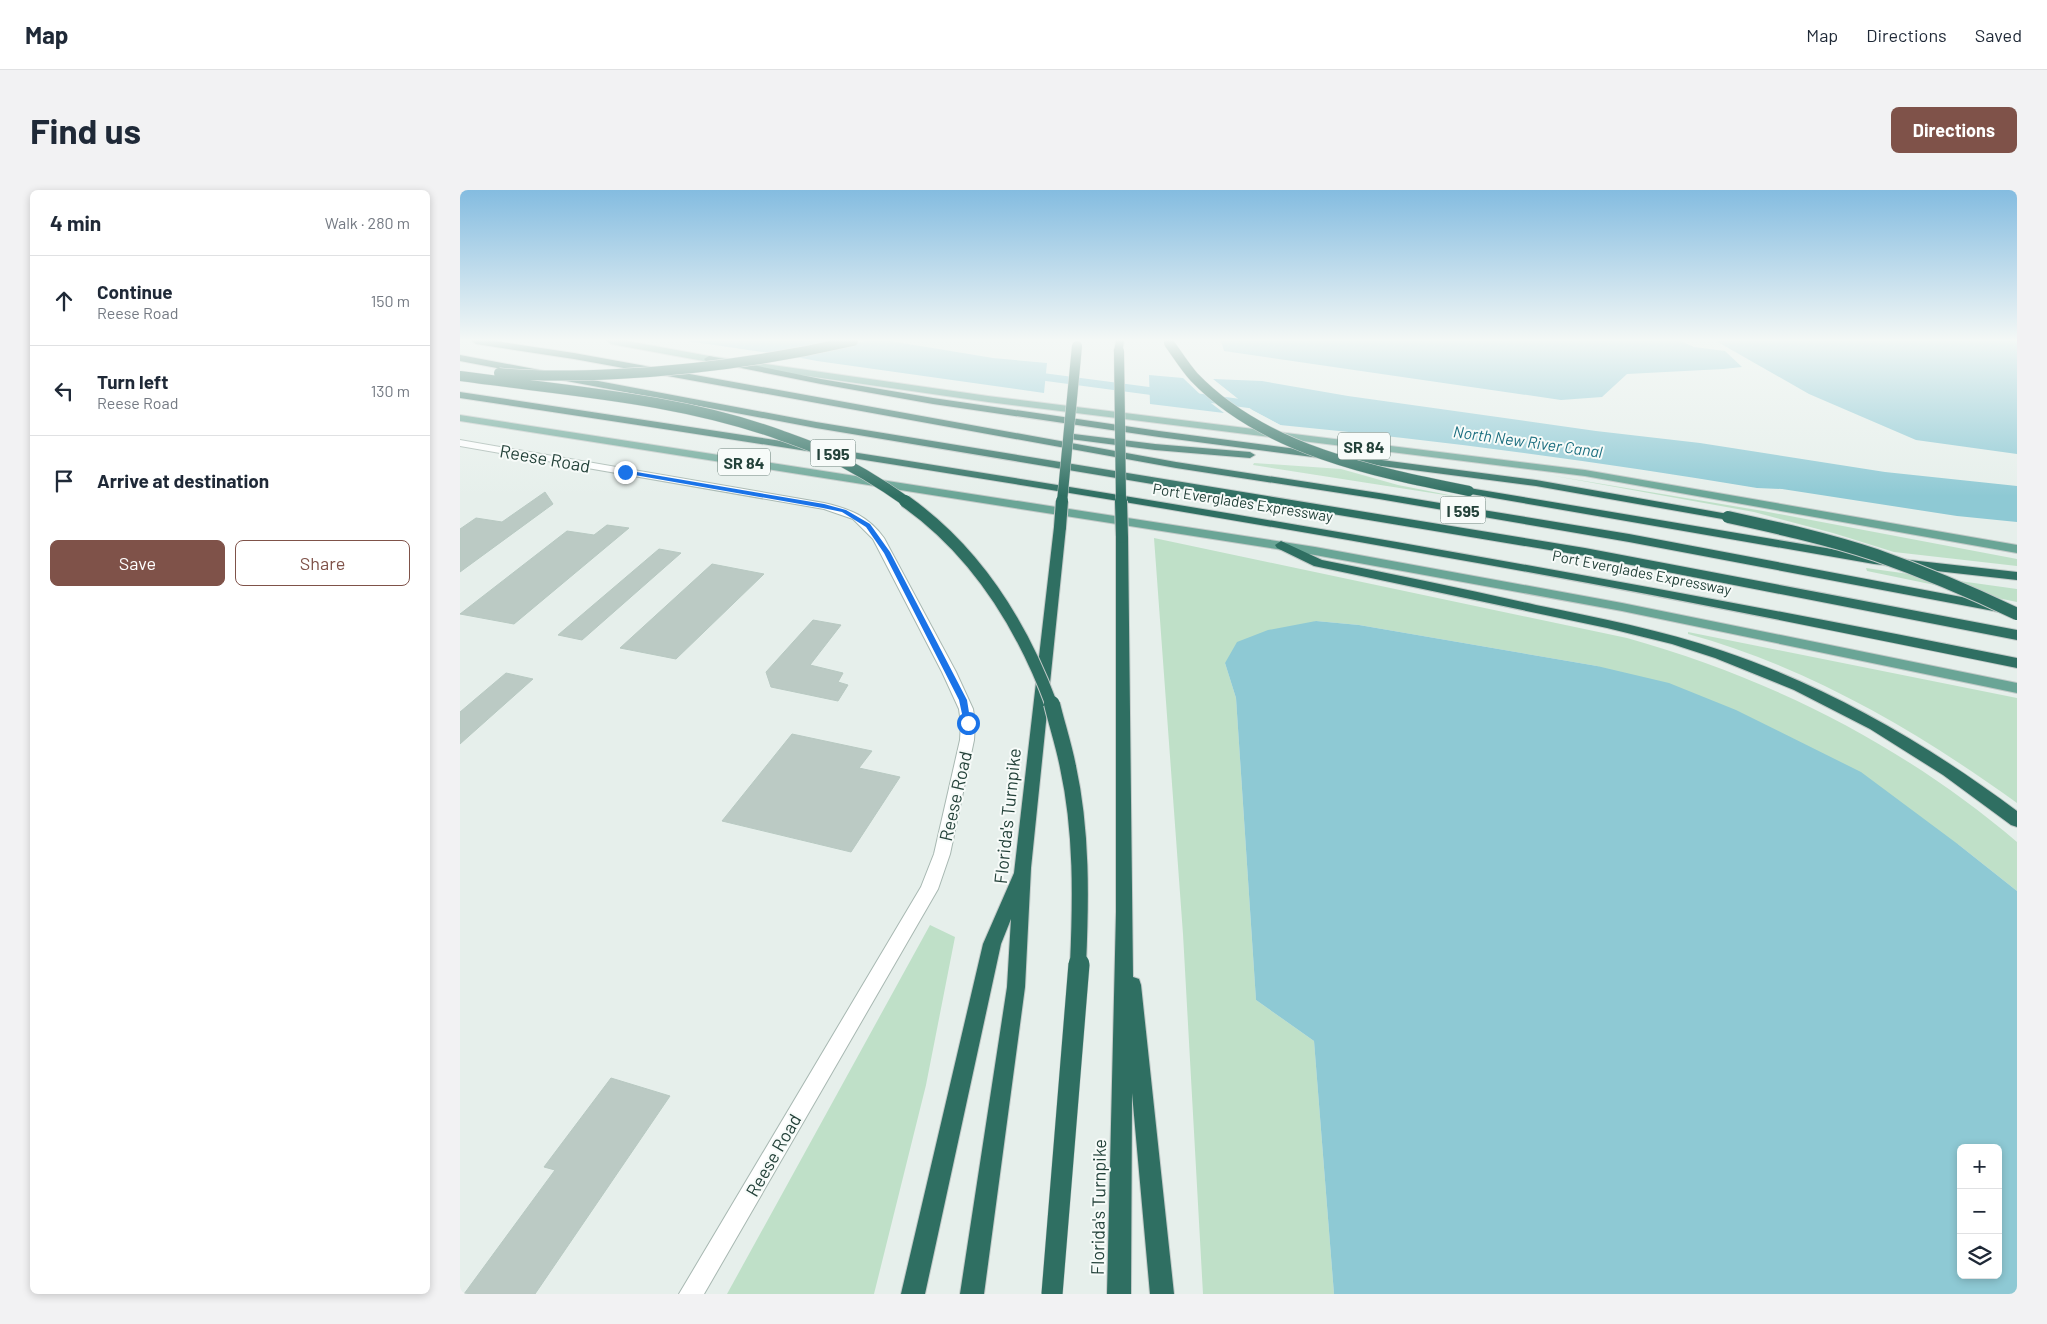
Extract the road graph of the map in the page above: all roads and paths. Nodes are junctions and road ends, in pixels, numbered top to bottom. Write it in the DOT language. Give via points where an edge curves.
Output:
graph roads {
  1 [pos="570,393"];
  2 [pos="646,393"];
  3 [pos="774,393"];
  4 [pos="888,393"];
  5 [pos="950,393"];
  6 [pos="1072,393"];
  7 [pos="1120,393"];
  8 [pos="1213,393"];
  9 [pos="460,395"];
  10 [pos="908,417"];
  11 [pos="460,418"];
  12 [pos="460,443"];
  13 [pos="1338,458"];
  14 [pos="1281,545"];
  15 [pos="2017,549"];
  16 [pos="2017,576"];
  17 [pos="2017,613"];
  18 [pos="2017,636"];
  19 [pos="2017,663"];
  20 [pos="2017,688"];
  21 [pos="2017,820"];
  22 [pos="1023,868"];
  23 [pos="1125,912"];
  24 [pos="691,1294"];
  25 [pos="913,1294"];
  26 [pos="972,1294"];
  27 [pos="1052,1294"];
  28 [pos="1119,1294"];
  29 [pos="1162,1294"];
  1 -- 27 [label="highway, bridge" via="679,409 756,427 844,460 911,503 967,553 1018,626 1054,715 1068,767 1080,928"];
  2 -- 18 [label="highway" via="919,443 1594,553"];
  3 -- 10 [label="highway, Port Everglades Expressway / I 595"];
  4 -- 13 [label="highway"];
  5 -- 15 [label="main road, SR 84" via="1559,470"];
  6 -- 22 [label="highway, Florida's Turnpike, bridge"];
  7 -- 23 [label="highway, Florida's Turnpike, bridge"];
  8 -- 16 [label="highway, bridge" via="1278,435 1341,461 1420,482 1865,559"];
  9 -- 19 [label="highway, Port Everglades Expressway / I 595" via="1309,529 1615,583"];
  10 -- 13 [label="highway" via="1204,452 1316,460"];
  10 -- 17 [label="highway, Port Everglades Expressway / I 595" via="1176,465 1628,538"];
  11 -- 14 [label="main road, SR 84"];
  12 -- 24 [label="street, Reese Road" via="824,506 857,517 887,552 966,709 965,758 942,854 929,889"];
  13 -- 17 [label="highway, bridge" via="1536,483 1728,517 1856,549 1934,577"];
  14 -- 20 [label="main road, SR 84" via="1622,607"];
  14 -- 21 [label="highway" via="1318,563 1622,627 1722,655 1817,696 1873,725 1930,758"];
  22 -- 25 [label="highway" via="992,944"];
  22 -- 26 [label="highway, Florida's Turnpike" via="1016,987"];
  23 -- 28 [label="highway, Florida's Turnpike"];
  23 -- 29 [label="highway"];
}
